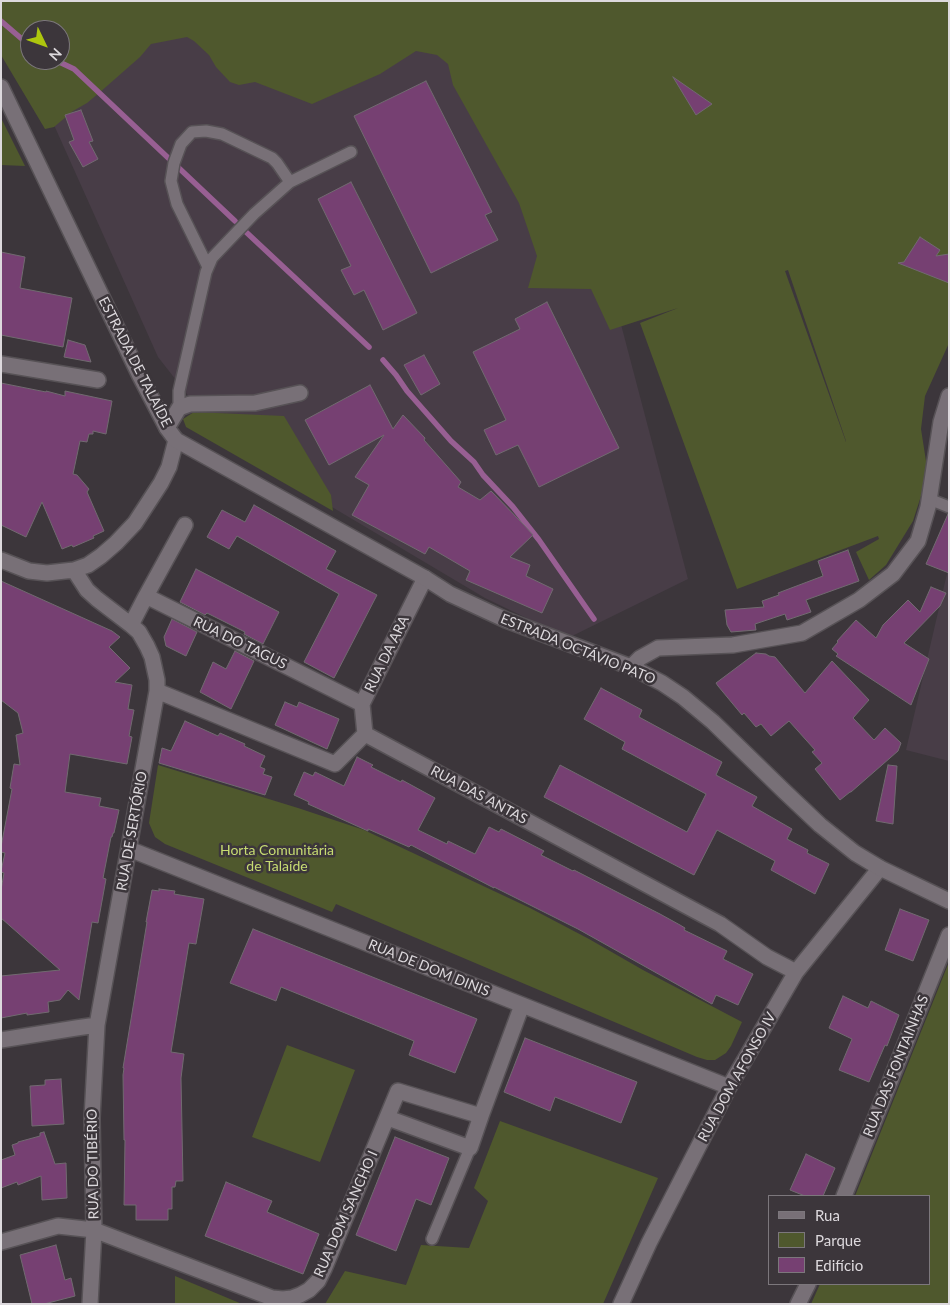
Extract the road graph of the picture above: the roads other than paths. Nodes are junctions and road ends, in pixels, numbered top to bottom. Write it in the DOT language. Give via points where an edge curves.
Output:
graph roads {
  1 [pos="1,87"];
  2 [pos="351,152"];
  3 [pos="290,182"];
  4 [pos="208,267"];
  5 [pos="1,364"];
  6 [pos="98,380"];
  7 [pos="300,393"];
  8 [pos="949,396"];
  9 [pos="179,408"];
  10 [pos="172,434"];
  11 [pos="929,499"];
  12 [pos="949,507"];
  13 [pos="185,526"];
  14 [pos="1,560"];
  15 [pos="74,570"];
  16 [pos="425,578"];
  17 [pos="146,596"];
  18 [pos="131,625"];
  19 [pos="631,667"];
  20 [pos="157,691"];
  21 [pos="362,704"];
  22 [pos="365,734"];
  23 [pos="129,849"];
  24 [pos="880,868"];
  25 [pos="949,901"];
  26 [pos="949,936"];
  27 [pos="796,972"];
  28 [pos="522,1005"];
  29 [pos="98,1025"];
  30 [pos="1,1040"];
  31 [pos="729,1087"];
  32 [pos="481,1116"];
  33 [pos="388,1118"];
  34 [pos="470,1148"];
  35 [pos="844,1195"];
  36 [pos="94,1230"];
  37 [pos="432,1239"];
  38 [pos="1,1242"];
  39 [pos="808,1285"];
  40 [pos="90,1304"];
  41 [pos="621,1304"];
  42 [pos="798,1304"];
  1 -- 10 [label="street, ESTRADA DE TALAÍDE" via="140,376"];
  2 -- 3 [label="lane"];
  3 -- 4 [label="lane" via="254,214 212,258"];
  3 -- 4 [label="lane" via="272,158 222,134 192,132 181,144 170,180 177,204"];
  4 -- 9 [label="lane"];
  5 -- 6 [label="street"];
  7 -- 9 [label="street" via="255,403 190,404"];
  8 -- 11 [label="street" via="941,422"];
  9 -- 10 [label="street"];
  10 -- 15 [label="street, ESTRADA DE TALAÍDE" via="170,465 135,523 101,556"];
  10 -- 16 [label="street, ESTRADA OCTÁVIO PATO"];
  11 -- 12 [label="lane"];
  11 -- 19 [label="street" via="918,541 893,574 859,600 802,633 734,645 658,648"];
  13 -- 17 [label="street"];
  14 -- 15 [label="street, ESTRADA DE TALAÍDE" via="29,571"];
  15 -- 18 [label="street, RUA DE SERTÓRIO" via="96,599"];
  16 -- 19 [label="street, ESTRADA OCTÁVIO PATO" via="450,594 506,620"];
  16 -- 21 [label="street, RUA DA ARA"];
  17 -- 18 [label="street"];
  17 -- 21 [label="street, RUA DO TAGUS"];
  18 -- 20 [label="street, RUA DE SERTÓRIO" via="147,646 155,668"];
  19 -- 24 [label="street, ESTRADA OCTÁVIO PATO" via="683,696 820,825"];
  20 -- 22 [label="street" via="335,764"];
  20 -- 23 [label="street, RUA DE SERTÓRIO"];
  21 -- 22 [label="street, RUA DA ARA"];
  22 -- 27 [label="street, RUA DAS ANTAS" via="720,924 767,957"];
  23 -- 28 [label="street, RUA DE DOM DINIS"];
  23 -- 29 [label="street, RUA DE SERTÓRIO"];
  24 -- 25 [label="street, ESTRADA OCTÁVIO PATO"];
  24 -- 27 [label="street, RUA DOM AFONSO IV"];
  26 -- 35 [label="street, RUA DAS FONTAINHAS"];
  27 -- 31 [label="street, RUA DOM AFONSO IV"];
  28 -- 31 [label="street, RUA DE DOM DINIS"];
  28 -- 32 [label="street"];
  29 -- 30 [label="street"];
  29 -- 36 [label="street, RUA DO TIBÉRIO" via="92,1118"];
  31 -- 41 [label="street, RUA DOM AFONSO IV"];
  32 -- 33 [label="street, RUA DOM SANCHO I" via="398,1091"];
  32 -- 34 [label="street"];
  33 -- 34 [label="street"];
  33 -- 36 [label="street, RUA DOM SANCHO I" via="324,1269 318,1280 300,1296 272,1298"];
  34 -- 37 [label="lane"];
  36 -- 38 [label="street, RUA DOM SANCHO I" via="58,1226"];
  36 -- 40 [label="street, RUA DO TIBÉRIO"];
  39 -- 42 [label="street"];
}
